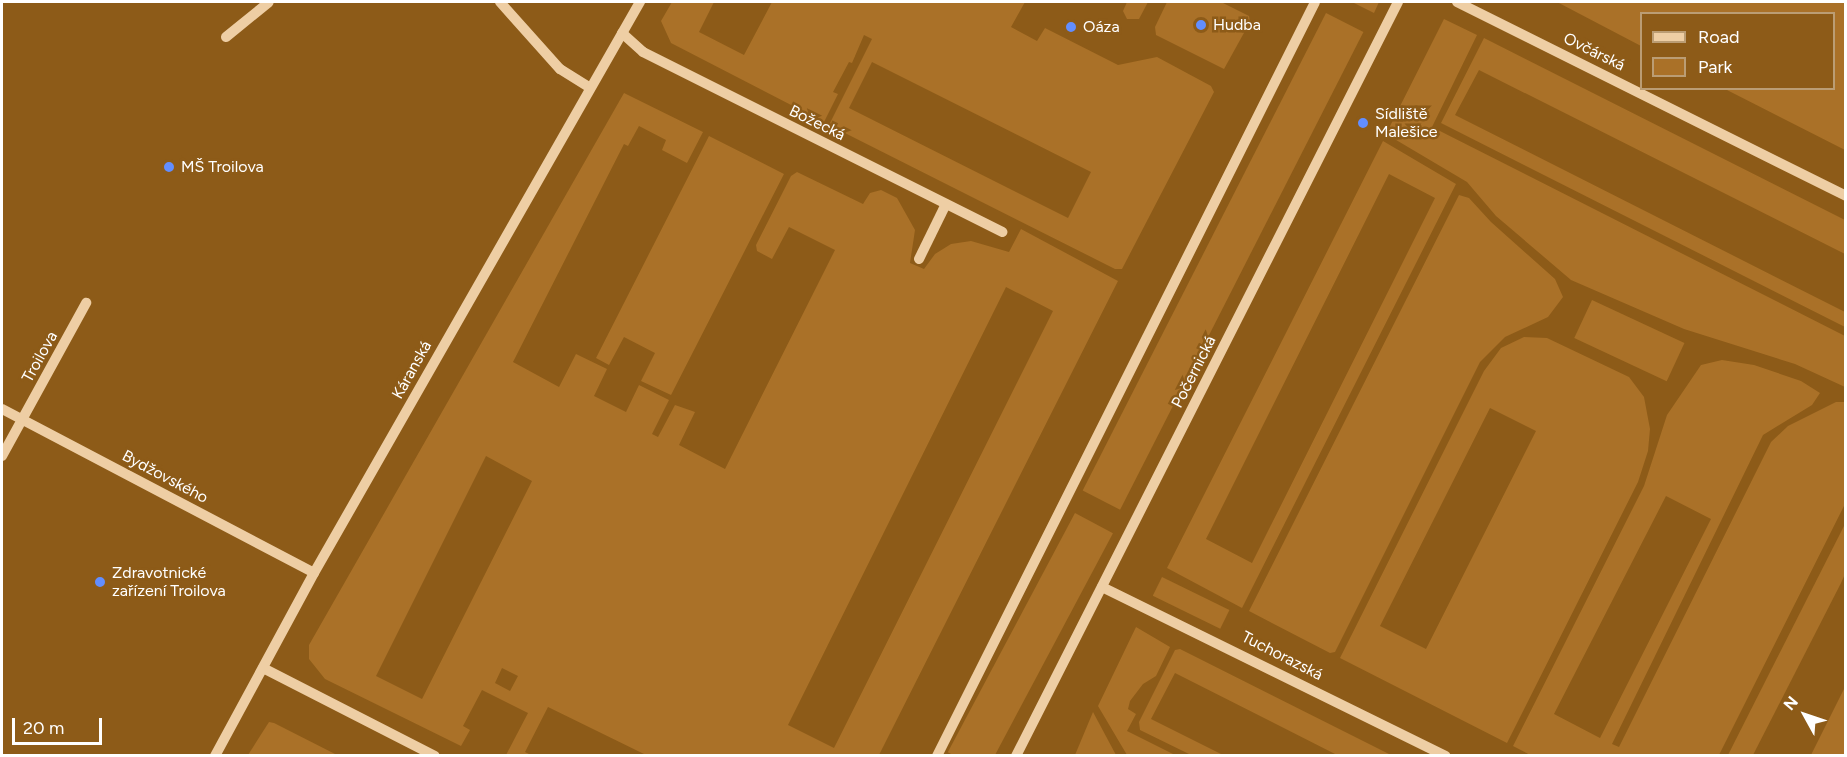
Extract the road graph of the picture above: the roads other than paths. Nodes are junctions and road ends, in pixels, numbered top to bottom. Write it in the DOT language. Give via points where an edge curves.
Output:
graph roads {
  1 [pos="268,2"];
  2 [pos="500,2"];
  3 [pos="640,2"];
  4 [pos="1315,2"];
  5 [pos="1398,2"];
  6 [pos="1457,2"];
  7 [pos="622,33"];
  8 [pos="226,37"];
  9 [pos="589,87"];
  10 [pos="1845,196"];
  11 [pos="946,204"];
  12 [pos="1002,232"];
  13 [pos="918,259"];
  14 [pos="86,303"];
  15 [pos="2,409"];
  16 [pos="22,420"];
  17 [pos="2,456"];
  18 [pos="314,573"];
  19 [pos="1102,587"];
  20 [pos="263,669"];
  21 [pos="215,756"];
  22 [pos="435,756"];
  23 [pos="937,756"];
  24 [pos="1016,756"];
  25 [pos="1446,756"];
  1 -- 8 [label="street"];
  2 -- 9 [label="street" via="560,69"];
  3 -- 7 [label="street, Káranská"];
  4 -- 23 [label="street"];
  5 -- 19 [label="street, Počernická"];
  6 -- 10 [label="street, Ovčárská"];
  7 -- 9 [label="street, Káranská"];
  7 -- 11 [label="street, Božecká" via="643,52"];
  9 -- 18 [label="street, Káranská"];
  11 -- 12 [label="street, Božecká"];
  11 -- 13 [label="street"];
  14 -- 16 [label="street, Troilova"];
  15 -- 16 [label="street, Bydžovského"];
  16 -- 17 [label="street, Troilova"];
  16 -- 18 [label="street, Bydžovského"];
  18 -- 20 [label="street, Káranská"];
  19 -- 24 [label="street, Počernická"];
  19 -- 25 [label="street, Tuchorazská"];
  20 -- 21 [label="street, Káranská"];
  20 -- 22 [label="street"];
}
